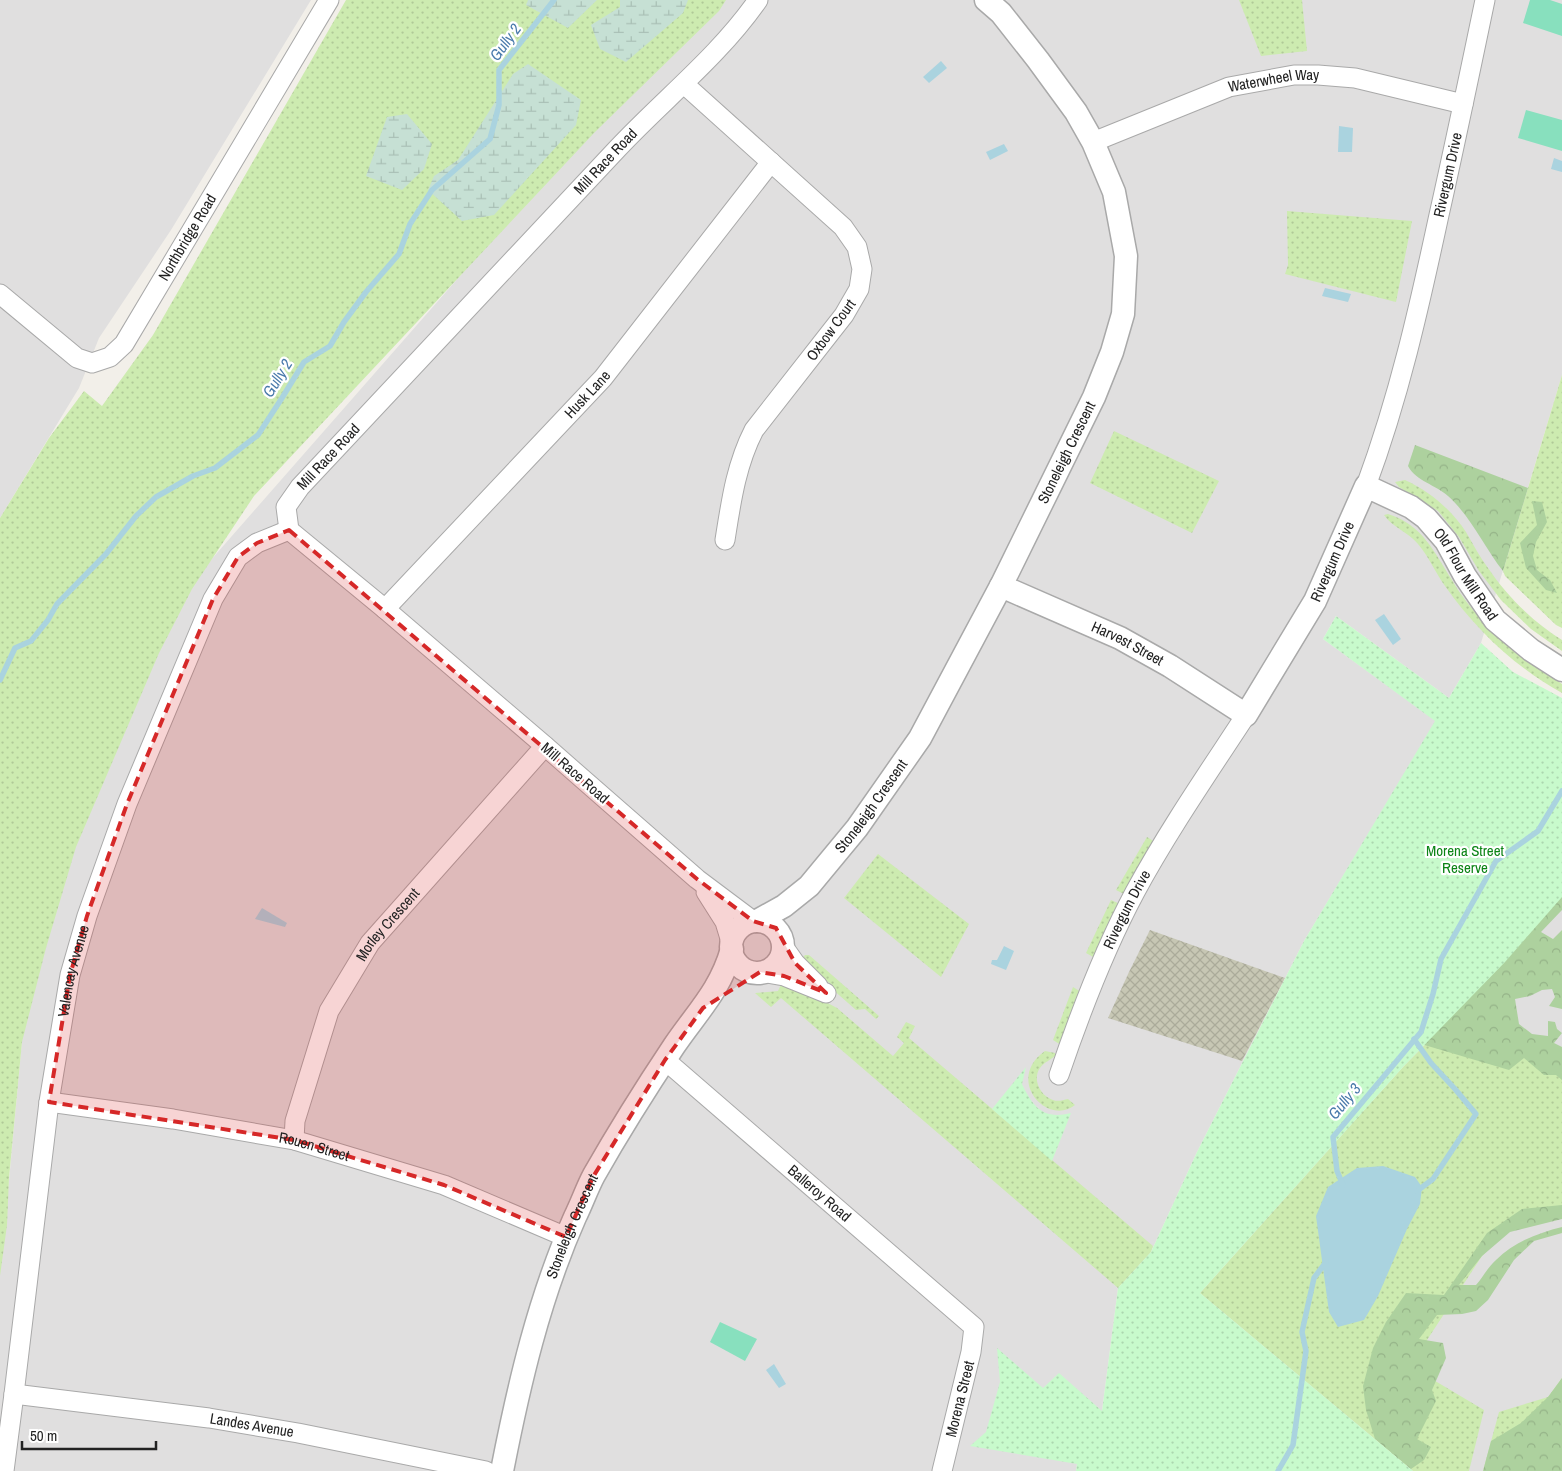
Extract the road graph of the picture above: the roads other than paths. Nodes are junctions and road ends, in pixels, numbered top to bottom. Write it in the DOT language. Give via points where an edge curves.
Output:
graph roads {
  1 [pos="329,0"];
  2 [pos="758,0"];
  3 [pos="986,0"];
  4 [pos="1486,0"];
  5 [pos="684,84"];
  6 [pos="1463,104"];
  7 [pos="1094,142"];
  8 [pos="771,162"];
  9 [pos="0,294"];
  10 [pos="1366,486"];
  11 [pos="289,530"];
  12 [pos="724,540"];
  13 [pos="1001,586"];
  14 [pos="384,609"];
  15 [pos="1562,670"];
  16 [pos="1246,715"];
  17 [pos="545,746"];
  18 [pos="697,879"];
  19 [pos="809,886"];
  20 [pos="755,921"];
  21 [pos="783,945"];
  22 [pos="732,947"];
  23 [pos="761,972"];
  24 [pos="703,1008"];
  25 [pos="665,1060"];
  26 [pos="1059,1075"];
  27 [pos="49,1102"];
  28 [pos="294,1140"];
  29 [pos="566,1237"];
  30 [pos="974,1327"];
  31 [pos="14,1394"];
  32 [pos="4,1471"];
  33 [pos="486,1471"];
  34 [pos="502,1471"];
  35 [pos="942,1471"];
  1 -- 9 [label="street, Northbridge Road" via="124,344 110,357 92,363 78,358"];
  2 -- 5 [label="street, Mill Race Road" via="745,19"];
  3 -- 7 [label="street, Stoneleigh Crescent" via="1001,13 1038,60"];
  4 -- 6 [label="street, Rivergum Drive"];
  5 -- 8 [label="street, Oxbow Court"];
  5 -- 11 [label="street, Mill Race Road" via="620,145 300,487 286,507"];
  6 -- 7 [label="street, Waterwheel Way" via="1355,78 1294,75 1229,87"];
  6 -- 10 [label="street, Rivergum Drive" via="1401,379"];
  7 -- 13 [label="street, Stoneleigh Crescent" via="1114,192 1126,256 1123,314 1094,397"];
  8 -- 12 [label="street, Oxbow Court" via="843,227 856,247 862,270 859,289 844,315 754,430 745,447"];
  8 -- 14 [label="street, Husk Lane" via="603,378"];
  10 -- 15 [label="street, Old Flour Mill Road" via="1411,507 1426,518 1446,542 1495,620 1531,650"];
  10 -- 16 [label="street, Rivergum Drive" via="1315,601"];
  11 -- 14 [label="street, Mill Race Road"];
  11 -- 27 [label="street, Valencay Avenue" via="257,543 238,557 205,618 127,804 87,916 70,974"];
  13 -- 16 [label="street, Harvest Street" via="1120,638"];
  13 -- 19 [label="street, Stoneleigh Crescent" via="920,738 857,828"];
  14 -- 17 [label="street, Mill Race Road"];
  16 -- 26 [label="street, Rivergum Drive" via="1164,841 1135,893 1094,981"];
  17 -- 18 [label="street, Mill Race Road"];
  17 -- 28 [label="street, Morley Crescent" via="370,943 329,1010 295,1121"];
  18 -- 20 [label="street"];
  18 -- 22 [label="street" via="725,922"];
  19 -- 20 [label="street, Stoneleigh Crescent" via="784,906"];
  19 -- 21 [label="street, Stoneleigh Crescent" via="790,922"];
  20 -- 21 [label="street" via="772,926 781,935"];
  20 -- 22 [label="street, Stoneleigh Crescent" via="738,930"];
  21 -- 23 [label="street, Stoneleigh Crescent" via="778,963"];
  21 -- 23 [label="street" via="795,963 826,994 784,976"];
  22 -- 23 [label="street" via="741,966 751,972"];
  22 -- 24 [label="street, Stoneleigh Crescent" via="723,974"];
  23 -- 24 [label="street, Stoneleigh Crescent"];
  24 -- 25 [label="street, Stoneleigh Crescent"];
  25 -- 29 [label="street, Stoneleigh Crescent" via="593,1177"];
  25 -- 30 [label="street, Balleroy Road"];
  27 -- 28 [label="street, Rouen Street"];
  27 -- 31 [label="street, Valencay Avenue"];
  28 -- 29 [label="street, Rouen Street" via="444,1185"];
  29 -- 34 [label="street, Stoneleigh Crescent" via="539,1315"];
  30 -- 35 [label="street, Morena Street"];
  31 -- 32 [label="street, Valencay Avenue"];
  31 -- 33 [label="street, Landes Avenue" via="209,1418"];
}
